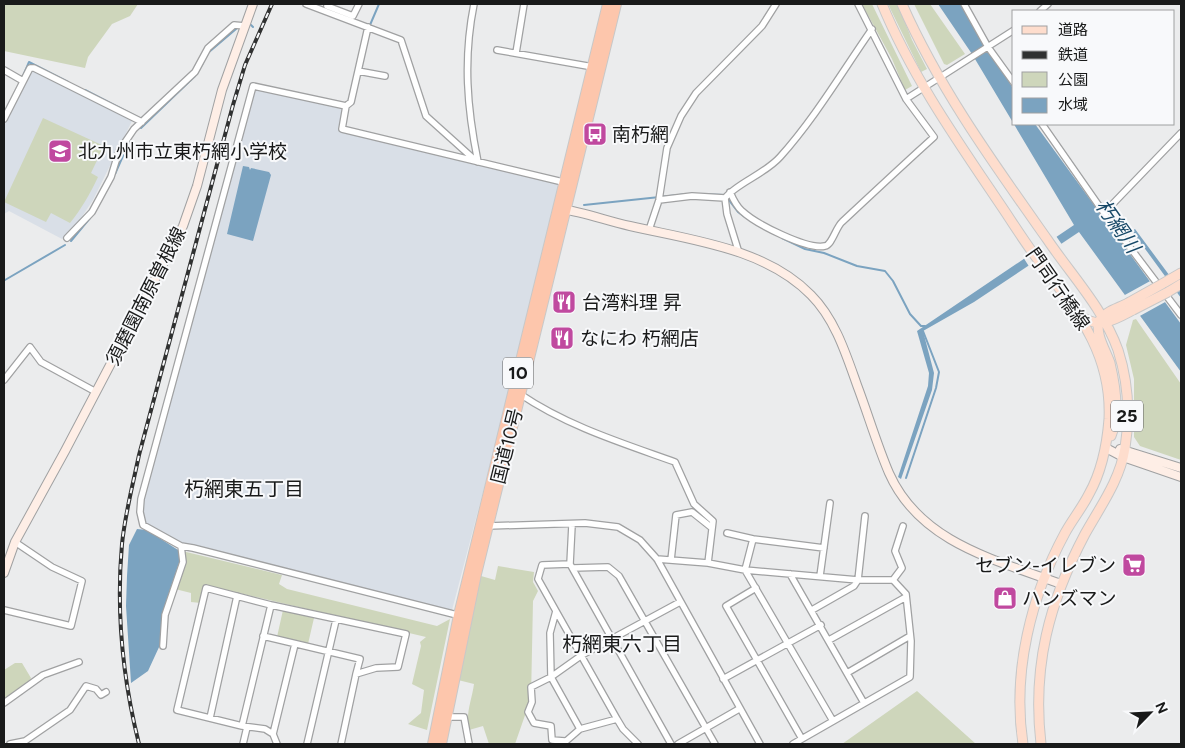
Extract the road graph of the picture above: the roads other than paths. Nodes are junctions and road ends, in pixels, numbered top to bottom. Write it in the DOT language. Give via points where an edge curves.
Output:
graph roads {
  1 [pos="253,4"];
  2 [pos="306,4"];
  3 [pos="320,4"];
  4 [pos="359,4"];
  5 [pos="474,4"];
  6 [pos="524,4"];
  7 [pos="608,4"];
  8 [pos="616,4"];
  9 [pos="776,4"];
  10 [pos="858,4"];
  11 [pos="882,4"];
  12 [pos="902,4"];
  13 [pos="964,4"];
  14 [pos="327,5"];
  15 [pos="245,27"];
  16 [pos="368,27"];
  17 [pos="872,29"];
  18 [pos="1012,31"];
  19 [pos="988,47"];
  20 [pos="497,50"];
  21 [pos="516,53"];
  22 [pos="593,68"];
  23 [pos="4,70"];
  24 [pos="358,71"];
  25 [pos="385,76"];
  26 [pos="940,78"];
  27 [pos="1012,80"];
  28 [pos="24,81"];
  29 [pos="924,88"];
  30 [pos="906,99"];
  31 [pos="346,106"];
  32 [pos="4,119"];
  33 [pos="142,122"];
  34 [pos="1043,125"];
  35 [pos="1181,133"];
  36 [pos="478,162"];
  37 [pos="568,183"];
  38 [pos="730,192"];
  39 [pos="725,198"];
  40 [pos="659,200"];
  41 [pos="563,209"];
  42 [pos="1104,213"];
  43 [pos="649,230"];
  44 [pos="67,238"];
  45 [pos="738,253"];
  46 [pos="1181,273"];
  47 [pos="1181,284"];
  48 [pos="1131,307"];
  49 [pos="1181,315"];
  50 [pos="1081,316"];
  51 [pos="1106,319"];
  52 [pos="4,380"];
  53 [pos="96,392"];
  54 [pos="520,394"];
  55 [pos="1106,448"];
  56 [pos="1124,453"];
  57 [pos="1181,468"];
  58 [pos="1181,477"];
  59 [pos="830,503"];
  60 [pos="865,516"];
  61 [pos="572,525"];
  62 [pos="488,526"];
  63 [pos="903,526"];
  64 [pos="712,528"];
  65 [pos="727,533"];
  66 [pos="753,538"];
  67 [pos="15,542"];
  68 [pos="181,546"];
  69 [pos="824,548"];
  70 [pos="657,559"];
  71 [pos="672,560"];
  72 [pos="708,563"];
  73 [pos="572,566"];
  74 [pos="745,570"];
  75 [pos="4,573"];
  76 [pos="790,574"];
  77 [pos="820,576"];
  78 [pos="1044,577"];
  79 [pos="858,580"];
  80 [pos="893,580"];
  81 [pos="1061,584"];
  82 [pos="756,588"];
  83 [pos="237,596"];
  84 [pos="906,597"];
  85 [pos="680,602"];
  86 [pos="270,605"];
  87 [pos="4,610"];
  88 [pos="812,610"];
  89 [pos="556,611"];
  90 [pos="462,616"];
  91 [pos="336,620"];
  92 [pos="646,622"];
  93 [pos="821,625"];
  94 [pos="263,636"];
  95 [pos="910,636"];
  96 [pos="829,640"];
  97 [pos="612,641"];
  98 [pos="789,643"];
  99 [pos="296,644"];
  100 [pos="163,646"];
  101 [pos="329,652"];
  102 [pos="582,655"];
  103 [pos="757,660"];
  104 [pos="79,662"];
  105 [pos="847,673"];
  106 [pos="356,674"];
  107 [pos="551,677"];
  108 [pos="723,679"];
  109 [pos="106,692"];
  110 [pos="4,703"];
  111 [pos="864,703"];
  112 [pos="739,709"];
  113 [pos="442,717"];
  114 [pos="210,718"];
  115 [pos="617,719"];
  116 [pos="833,721"];
  117 [pos="244,726"];
  118 [pos="706,728"];
  119 [pos="580,729"];
  120 [pos="273,734"];
  121 [pos="802,739"];
  122 [pos="565,742"];
  123 [pos="10,744"];
  124 [pos="243,744"];
  125 [pos="278,744"];
  126 [pos="307,744"];
  127 [pos="341,744"];
  128 [pos="433,744"];
  129 [pos="440,744"];
  130 [pos="469,744"];
  131 [pos="638,744"];
  132 [pos="672,744"];
  133 [pos="678,744"];
  134 [pos="715,744"];
  135 [pos="760,744"];
  136 [pos="793,744"];
  137 [pos="1023,744"];
  138 [pos="1041,744"];
  1 -- 15 [label="street, 須磨園南原曽根線"];
  2 -- 16 [label="street"];
  3 -- 14 [label="street"];
  4 -- 14 [label="street" via="353,16"];
  5 -- 36 [label="street" via="468,44 467,95"];
  6 -- 21 [label="street"];
  7 -- 22 [label="highway, 国道10号 / 10"];
  8 -- 37 [label="highway, 国道10号 / 10"];
  9 -- 40 [label="street" via="762,26 696,93 681,116 667,148"];
  10 -- 17 [label="street"];
  11 -- 29 [label="main road, 門司行橋線 / 25"];
  12 -- 26 [label="main road, 門司行橋線 / 25"];
  13 -- 19 [label="street"];
  15 -- 33 [label="street" via="234,25 208,48 196,72"];
  15 -- 53 [label="street, 須磨園南原曽根線" via="222,90 183,226"];
  16 -- 24 [label="street"];
  16 -- 36 [label="street" via="402,40 426,116"];
  17 -- 30 [label="street"];
  17 -- 38 [label="street" via="799,135 778,159"];
  18 -- 19 [label="street"];
  19 -- 26 [label="street"];
  19 -- 27 [label="street"];
  20 -- 21 [label="street"];
  21 -- 22 [label="street"];
  22 -- 37 [label="highway, 国道10号 / 10"];
  23 -- 28 [label="street"];
  24 -- 25 [label="street"];
  24 -- 31 [label="street" via="351,102"];
  26 -- 29 [label="street"];
  26 -- 51 [label="main road, 門司行橋線 / 25" via="1056,253"];
  28 -- 32 [label="street"];
  28 -- 33 [label="street" via="30,68 34,68"];
  29 -- 30 [label="street"];
  29 -- 50 [label="main road, 門司行橋線 / 25" via="1040,263"];
  30 -- 38 [label="street" via="934,137 840,224 826,246 810,245 765,226 743,212"];
  31 -- 36 [label="street" via="342,129"];
  31 -- 68 [label="street" via="253,86 141,499 143,525"];
  33 -- 44 [label="street" via="119,150 110,177 92,212"];
  34 -- 42 [label="street"];
  35 -- 42 [label="street"];
  36 -- 37 [label="street"];
  37 -- 41 [label="highway, 国道10号 / 10"];
  38 -- 39 [label="street"];
  39 -- 40 [label="street" via="692,196"];
  39 -- 45 [label="street"];
  40 -- 43 [label="street"];
  41 -- 43 [label="street"];
  41 -- 54 [label="highway, 国道10号 / 10"];
  41 -- 90 [label="highway, 国道10号 / 10"];
  42 -- 49 [label="street"];
  43 -- 45 [label="street"];
  45 -- 78 [label="street" via="770,264 791,277 812,296 829,319 841,341 890,474 904,499 928,526 954,543"];
  46 -- 48 [label="main road, bridge"];
  47 -- 48 [label="main road, bridge"];
  48 -- 51 [label="main road"];
  50 -- 51 [label="main road" via="1089,322"];
  50 -- 55 [label="main road, 門司行橋線 / 25" via="1099,356 1107,386 1109,418"];
  51 -- 55 [label="main road" via="1099,333 1110,366 1115,400 1114,428"];
  51 -- 56 [label="main road, 門司行橋線 / 25" via="1127,391"];
  52 -- 53 [label="street" via="30,347 41,362"];
  53 -- 67 [label="street, 須磨園南原曽根線"];
  54 -- 62 [label="highway, 国道10号 / 10"];
  54 -- 64 [label="street" via="545,411 675,462 694,504 713,521"];
  55 -- 56 [label="street"];
  55 -- 78 [label="main road, 門司行橋線 / 25" via="1090,493"];
  56 -- 57 [label="street"];
  56 -- 58 [label="street"];
  56 -- 81 [label="main road, 門司行橋線 / 25" via="1103,505"];
  59 -- 69 [label="street"];
  60 -- 79 [label="street"];
  61 -- 62 [label="street"];
  61 -- 70 [label="street" via="585,523 618,527 640,540"];
  61 -- 73 [label="street"];
  62 -- 90 [label="highway, 国道10号 / 10"];
  63 -- 80 [label="street" via="895,551 902,568"];
  64 -- 71 [label="street" via="692,512 676,515"];
  64 -- 72 [label="street"];
  65 -- 66 [label="street"];
  66 -- 69 [label="street"];
  66 -- 74 [label="street"];
  67 -- 75 [label="street, 須磨園南原曽根線"];
  67 -- 87 [label="street" via="52,567 82,581 71,626"];
  68 -- 90 [label="street"];
  68 -- 100 [label="street" via="183,562 165,615"];
  69 -- 77 [label="street"];
  70 -- 71 [label="street"];
  70 -- 85 [label="street"];
  71 -- 72 [label="street"];
  72 -- 74 [label="street"];
  73 -- 89 [label="street" via="542,565 538,579"];
  73 -- 92 [label="street" via="608,567 619,576"];
  73 -- 97 [label="street"];
  74 -- 76 [label="street"];
  74 -- 82 [label="street"];
  76 -- 77 [label="street"];
  76 -- 88 [label="street"];
  77 -- 79 [label="street"];
  78 -- 81 [label="street"];
  78 -- 137 [label="main road, 門司行橋線 / 25" via="1022,664 1020,707"];
  79 -- 80 [label="street"];
  79 -- 88 [label="street" via="854,586"];
  80 -- 84 [label="street"];
  81 -- 138 [label="main road, 門司行橋線 / 25" via="1039,666"];
  82 -- 98 [label="street"];
  82 -- 103 [label="street" via="726,606"];
  83 -- 86 [label="street"];
  83 -- 114 [label="street"];
  83 -- 114 [label="street" via="206,588 177,710"];
  84 -- 95 [label="street"];
  84 -- 96 [label="street"];
  85 -- 92 [label="street"];
  85 -- 108 [label="street"];
  86 -- 91 [label="street"];
  86 -- 94 [label="street"];
  88 -- 93 [label="street"];
  89 -- 102 [label="street"];
  89 -- 107 [label="street" via="550,633"];
  90 -- 113 [label="highway, 国道10号 / 10"];
  91 -- 101 [label="street"];
  91 -- 106 [label="street" via="406,634 398,667 376,668"];
  92 -- 97 [label="street"];
  92 -- 118 [label="street"];
  93 -- 96 [label="street"];
  93 -- 98 [label="street"];
  94 -- 99 [label="street"];
  94 -- 117 [label="street"];
  95 -- 105 [label="street"];
  95 -- 111 [label="street" via="910,677"];
  96 -- 105 [label="street"];
  97 -- 102 [label="street"];
  97 -- 132 [label="street"];
  98 -- 103 [label="street"];
  98 -- 116 [label="street"];
  99 -- 101 [label="street"];
  99 -- 120 [label="street"];
  101 -- 106 [label="street" via="360,659"];
  101 -- 126 [label="street"];
  102 -- 107 [label="street"];
  102 -- 115 [label="street"];
  103 -- 108 [label="street"];
  103 -- 121 [label="street"];
  104 -- 110 [label="street" via="43,675"];
  105 -- 111 [label="street"];
  106 -- 127 [label="street"];
  107 -- 119 [label="street"];
  107 -- 122 [label="street" via="531,687 532,702 528,712 534,723 551,726 552,740"];
  108 -- 112 [label="street"];
  109 -- 123 [label="street" via="101,695 96,689 86,686 70,710 24,741"];
  111 -- 116 [label="street"];
  112 -- 118 [label="street"];
  112 -- 135 [label="street"];
  113 -- 128 [label="highway, 国道10号 / 10"];
  113 -- 129 [label="highway, 国道10号 / 10"];
  113 -- 130 [label="street" via="464,718"];
  114 -- 117 [label="street"];
  115 -- 119 [label="street"];
  115 -- 131 [label="street"];
  116 -- 121 [label="street"];
  117 -- 120 [label="street" via="265,729"];
  117 -- 124 [label="street"];
  118 -- 133 [label="street"];
  118 -- 134 [label="street"];
  119 -- 122 [label="street"];
  120 -- 125 [label="street"];
  121 -- 136 [label="street"];
}
